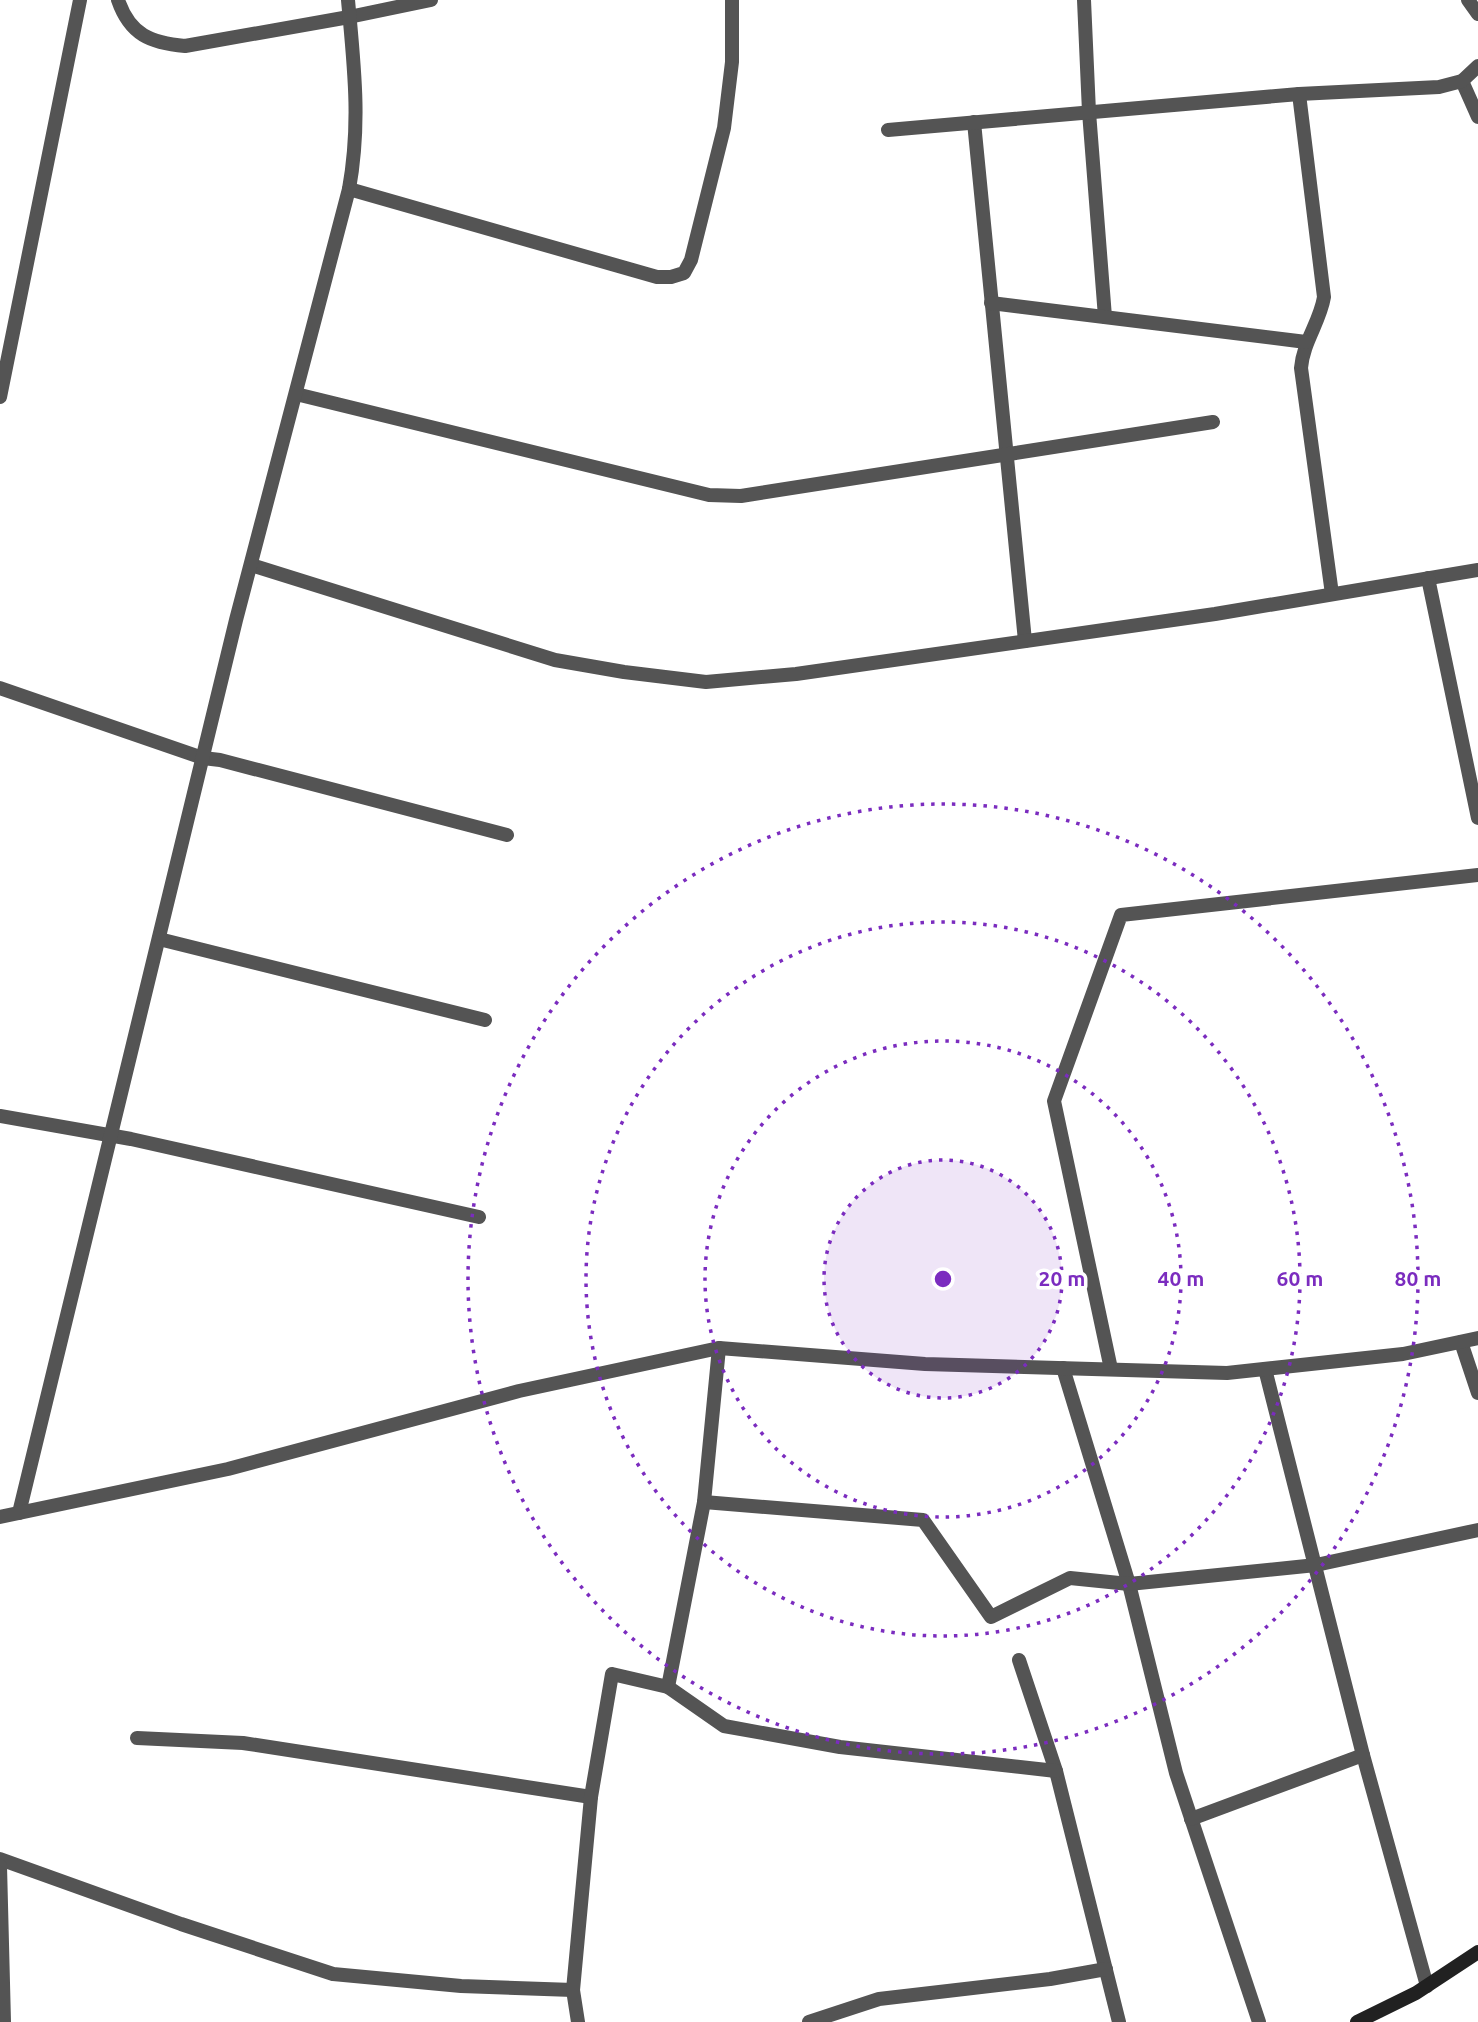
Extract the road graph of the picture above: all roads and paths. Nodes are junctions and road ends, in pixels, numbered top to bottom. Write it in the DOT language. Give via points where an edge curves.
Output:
graph roads {
  1 [pos="80,0"];
  2 [pos="118,0"];
  3 [pos="348,0"];
  4 [pos="432,0"];
  5 [pos="732,0"];
  6 [pos="1084,0"];
  7 [pos="1468,0"];
  8 [pos="1478,14"];
  9 [pos="349,18"];
  10 [pos="1478,66"];
  11 [pos="1462,81"];
  12 [pos="1299,94"];
  13 [pos="1089,112"];
  14 [pos="1478,117"];
  15 [pos="974,122"];
  16 [pos="888,130"];
  17 [pos="349,189"];
  18 [pos="991,303"];
  19 [pos="1105,317"];
  20 [pos="1306,342"];
  21 [pos="296,394"];
  22 [pos="0,397"];
  23 [pos="1213,422"];
  24 [pos="1007,454"];
  25 [pos="250,565"];
  26 [pos="1478,570"];
  27 [pos="1428,578"];
  28 [pos="1332,594"];
  29 [pos="1026,641"];
  30 [pos="0,688"];
  31 [pos="203,758"];
  32 [pos="1478,818"];
  33 [pos="507,835"];
  34 [pos="1478,875"];
  35 [pos="159,939"];
  36 [pos="485,1020"];
  37 [pos="0,1116"];
  38 [pos="112,1136"];
  39 [pos="479,1217"];
  40 [pos="1478,1338"];
  41 [pos="1461,1342"];
  42 [pos="719,1348"];
  43 [pos="1063,1368"];
  44 [pos="1111,1369"];
  45 [pos="1265,1369"];
  46 [pos="1478,1394"];
  47 [pos="704,1502"];
  48 [pos="19,1513"];
  49 [pos="0,1517"];
  50 [pos="1478,1530"];
  51 [pos="1316,1565"];
  52 [pos="1129,1584"];
  53 [pos="1019,1660"];
  54 [pos="668,1687"];
  55 [pos="137,1738"];
  56 [pos="1363,1755"];
  57 [pos="1056,1771"];
  58 [pos="591,1797"];
  59 [pos="1191,1819"];
  60 [pos="0,1859"];
  61 [pos="0,1866"];
  62 [pos="1478,1951"];
  63 [pos="1105,1969"];
  64 [pos="1427,1986"];
  65 [pos="573,1990"];
  66 [pos="4,2022"];
  67 [pos="578,2022"];
  68 [pos="809,2022"];
  69 [pos="1119,2022"];
  70 [pos="1259,2022"];
  71 [pos="1357,2022"];
  1 -- 22 [label="street"];
  2 -- 9 [label="street" via="138,33 160,44 185,46"];
  3 -- 9 [label="street"];
  4 -- 9 [label="street"];
  5 -- 17 [label="street" via="732,62 724,128 684,273 657,277"];
  6 -- 13 [label="street"];
  7 -- 8 [label="street"];
  9 -- 17 [label="street" via="357,111"];
  10 -- 11 [label="street"];
  11 -- 12 [label="street" via="1439,87"];
  11 -- 14 [label="street"];
  12 -- 13 [label="street"];
  12 -- 20 [label="street" via="1324,297"];
  13 -- 15 [label="street"];
  13 -- 19 [label="street"];
  15 -- 16 [label="street"];
  15 -- 18 [label="street"];
  17 -- 21 [label="street"];
  18 -- 19 [label="street"];
  18 -- 24 [label="street"];
  19 -- 20 [label="street"];
  20 -- 28 [label="street" via="1301,368"];
  21 -- 24 [label="street" via="709,495 773,492"];
  21 -- 25 [label="street"];
  23 -- 24 [label="street"];
  24 -- 29 [label="street"];
  25 -- 29 [label="street" via="555,660 706,682 796,674"];
  25 -- 31 [label="street"];
  26 -- 27 [label="street"];
  27 -- 28 [label="street"];
  27 -- 32 [label="street"];
  28 -- 29 [label="street"];
  30 -- 31 [label="street"];
  31 -- 33 [label="street"];
  31 -- 35 [label="street"];
  34 -- 44 [label="street" via="1121,915 1054,1101"];
  35 -- 36 [label="street"];
  35 -- 38 [label="street"];
  37 -- 38 [label="street"];
  38 -- 39 [label="street"];
  38 -- 48 [label="street"];
  40 -- 41 [label="street"];
  41 -- 45 [label="street" via="1403,1354"];
  41 -- 46 [label="street"];
  42 -- 43 [label="street" via="925,1364"];
  42 -- 47 [label="street"];
  42 -- 48 [label="street" via="519,1391 228,1469"];
  43 -- 44 [label="street"];
  43 -- 52 [label="street"];
  44 -- 45 [label="street" via="1227,1373"];
  45 -- 51 [label="street"];
  47 -- 52 [label="street" via="923,1520 991,1617 1070,1578"];
  47 -- 54 [label="street"];
  48 -- 49 [label="street"];
  50 -- 51 [label="street"];
  51 -- 52 [label="street"];
  51 -- 56 [label="street"];
  52 -- 59 [label="street"];
  53 -- 57 [label="street"];
  54 -- 57 [label="street" via="724,1726 840,1746"];
  54 -- 58 [label="street" via="612,1674"];
  55 -- 58 [label="street" via="243,1743"];
  56 -- 59 [label="street"];
  56 -- 64 [label="street"];
  57 -- 63 [label="street"];
  58 -- 65 [label="street"];
  59 -- 70 [label="street"];
  60 -- 65 [label="street" via="333,1974"];
  61 -- 66 [label="street"];
  62 -- 64 [label="main road"];
  63 -- 68 [label="street" via="879,1999"];
  63 -- 69 [label="street"];
  64 -- 71 [label="main road"];
  65 -- 67 [label="street"];
}
